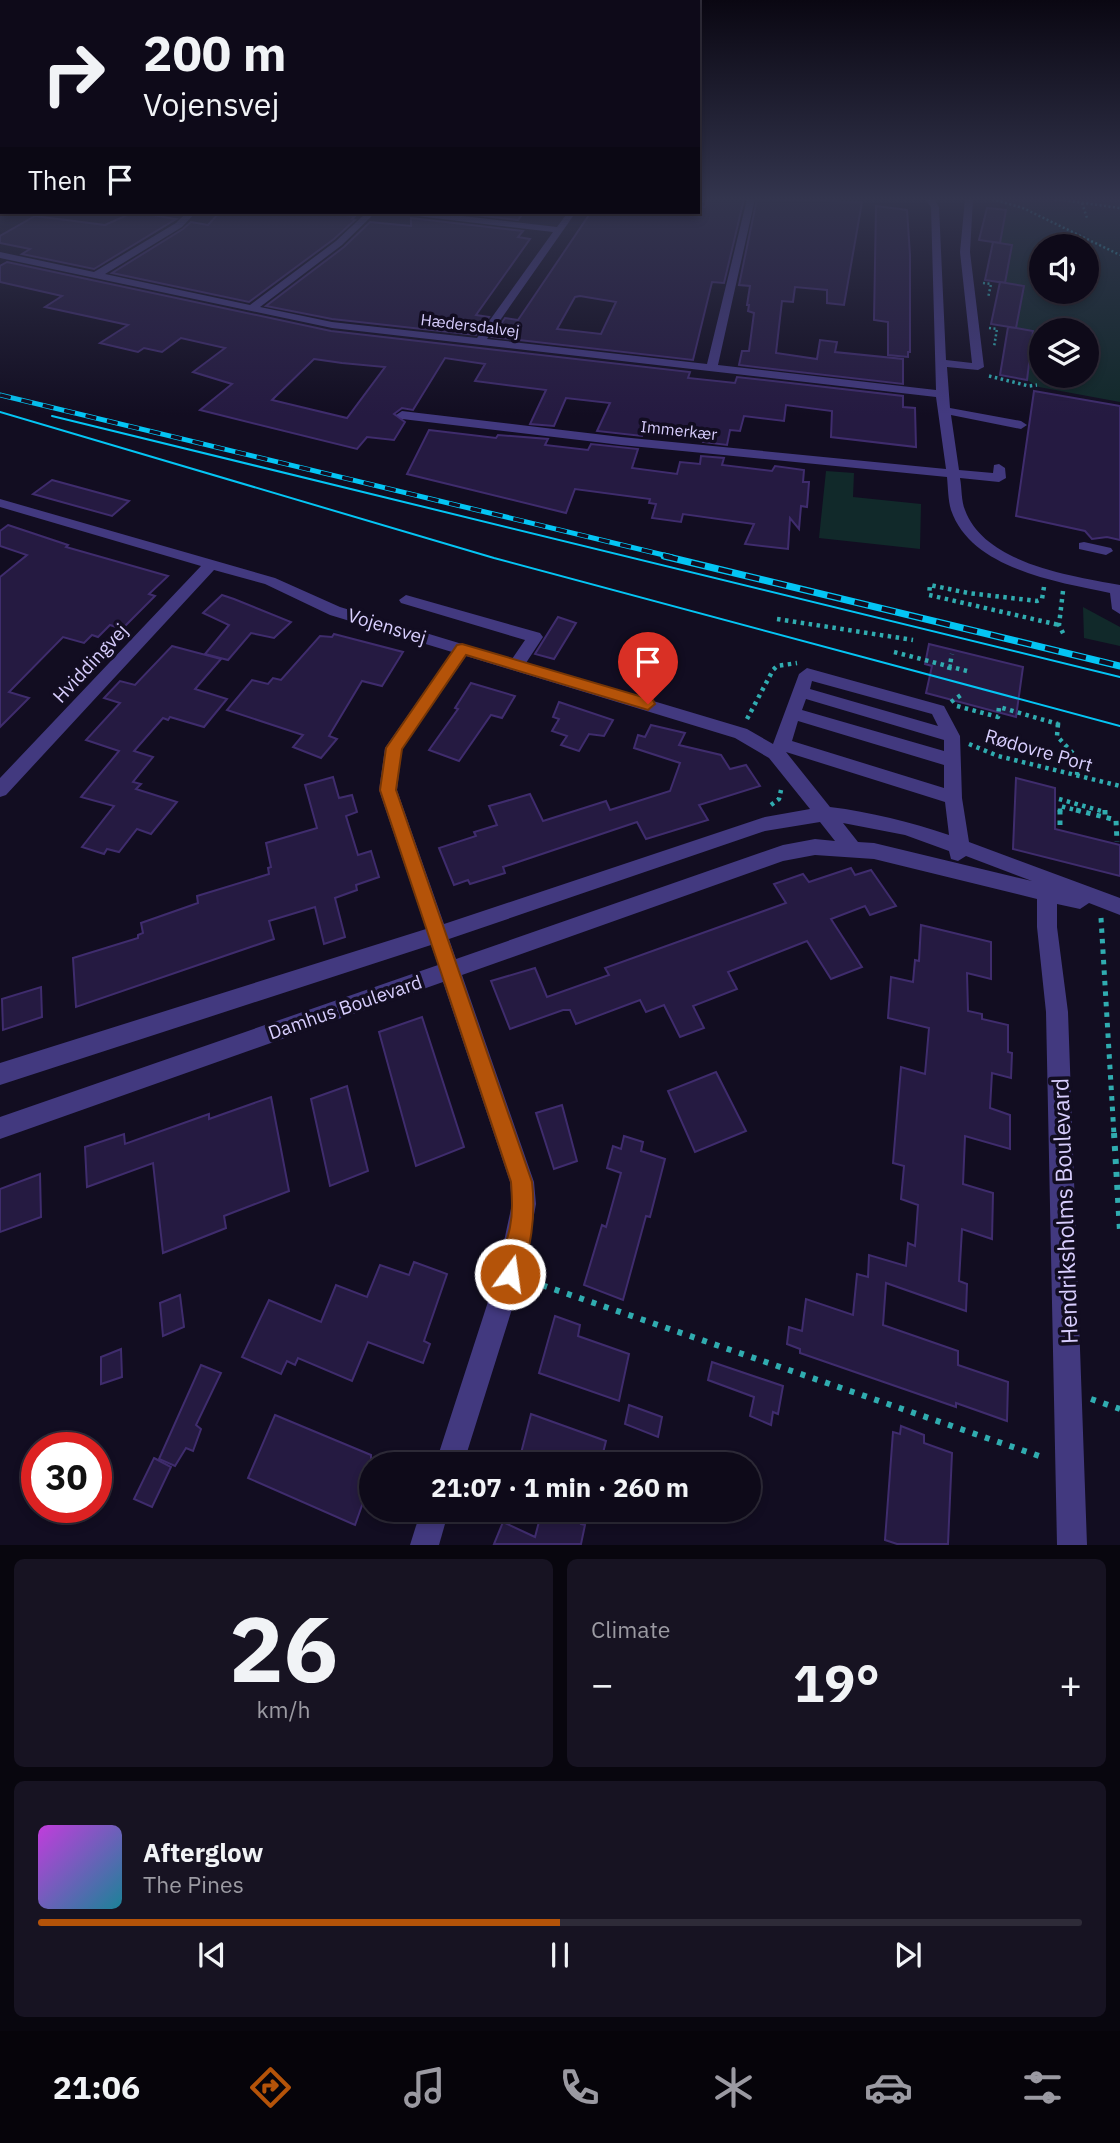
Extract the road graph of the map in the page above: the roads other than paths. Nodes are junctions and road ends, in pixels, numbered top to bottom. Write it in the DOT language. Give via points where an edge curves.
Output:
graph roads {
  1 [pos="77,271"];
  2 [pos="102,271"];
  3 [pos="301,271"];
  4 [pos="531,271"];
  5 [pos="734,271"];
  6 [pos="947,271"];
  7 [pos="958,271"];
  8 [pos="96,275"];
  9 [pos="252,308"];
  10 [pos="480,342"];
  11 [pos="940,363"];
  12 [pos="711,369"];
  13 [pos="942,394"];
  14 [pos="944,410"];
  15 [pos="402,415"];
  16 [pos="1021,425"];
  17 [pos="999,468"];
  18 [pos="952,473"];
  19 [pos="0,503"];
  20 [pos="1084,546"];
  21 [pos="1106,551"];
  22 [pos="211,564"];
  23 [pos="1119,590"];
  24 [pos="406,600"];
  25 [pos="1120,609"];
  26 [pos="462,649"];
  27 [pos="516,665"];
  28 [pos="793,713"];
  29 [pos="778,749"];
  30 [pos="954,761"];
  31 [pos="0,790"];
  32 [pos="953,798"];
  33 [pos="824,814"];
  34 [pos="960,845"];
  35 [pos="852,848"];
  36 [pos="953,870"];
  37 [pos="1047,886"];
  38 [pos="1113,908"];
  39 [pos="436,934"];
  40 [pos="449,971"];
  41 [pos="0,1074"];
  42 [pos="0,1128"];
  43 [pos="453,1452"];
  44 [pos="431,1522"];
  45 [pos="424,1545"];
  46 [pos="1072,1545"];
  1 -- 8 [label="street, Hædersdalvej"];
  2 -- 8 [label="street"];
  3 -- 9 [label="street"];
  4 -- 10 [label="street"];
  5 -- 12 [label="street"];
  6 -- 11 [label="street"];
  7 -- 11 [label="street" via="978,366"];
  8 -- 9 [label="street, Hædersdalvej"];
  9 -- 10 [label="street, Hædersdalvej" via="332,325"];
  10 -- 12 [label="street, Hædersdalvej"];
  11 -- 13 [label="street"];
  12 -- 13 [label="street, Hædersdalvej"];
  13 -- 14 [label="street"];
  14 -- 16 [label="street"];
  14 -- 18 [label="street"];
  15 -- 18 [label="street, Immerkær" via="634,443"];
  17 -- 18 [label="street, Immerkær" via="999,478"];
  18 -- 23 [label="street" via="958,510 977,539 1042,573"];
  19 -- 22 [label="street, Vojensvej"];
  20 -- 21 [label="street"];
  22 -- 26 [label="street, Vojensvej" via="270,580 335,611"];
  22 -- 31 [label="street, Hviddingvej"];
  23 -- 25 [label="street"];
  24 -- 27 [label="street" via="535,637"];
  26 -- 27 [label="street, Vojensvej"];
  26 -- 39 [label="street" via="394,748 388,790"];
  27 -- 29 [label="street, Vojensvej" via="726,728"];
  28 -- 29 [label="street"];
  28 -- 30 [label="street"];
  28 -- 30 [label="street" via="801,692 952,736"];
  29 -- 32 [label="street"];
  29 -- 33 [label="street, Vojensvej"];
  30 -- 32 [label="street"];
  32 -- 34 [label="street"];
  33 -- 34 [label="street, Damhus Boulevard" via="884,823"];
  33 -- 35 [label="street, Vojensvej"];
  33 -- 39 [label="street, Damhus Boulevard" via="765,824"];
  34 -- 36 [label="street"];
  34 -- 37 [label="street, Damhus Boulevard"];
  35 -- 36 [label="street, Damhus Boulevard"];
  35 -- 40 [label="street, Damhus Boulevard" via="815,847 783,853"];
  36 -- 37 [label="street, Damhus Boulevard"];
  37 -- 38 [label="street"];
  37 -- 46 [label="street, Hendriksholms Boulevard" via="1057,1012"];
  39 -- 40 [label="street"];
  39 -- 41 [label="street, Damhus Boulevard"];
  40 -- 42 [label="street, Damhus Boulevard"];
  40 -- 43 [label="street" via="522,1182 524,1204 510,1274"];
  44 -- 45 [label="street"];
}
